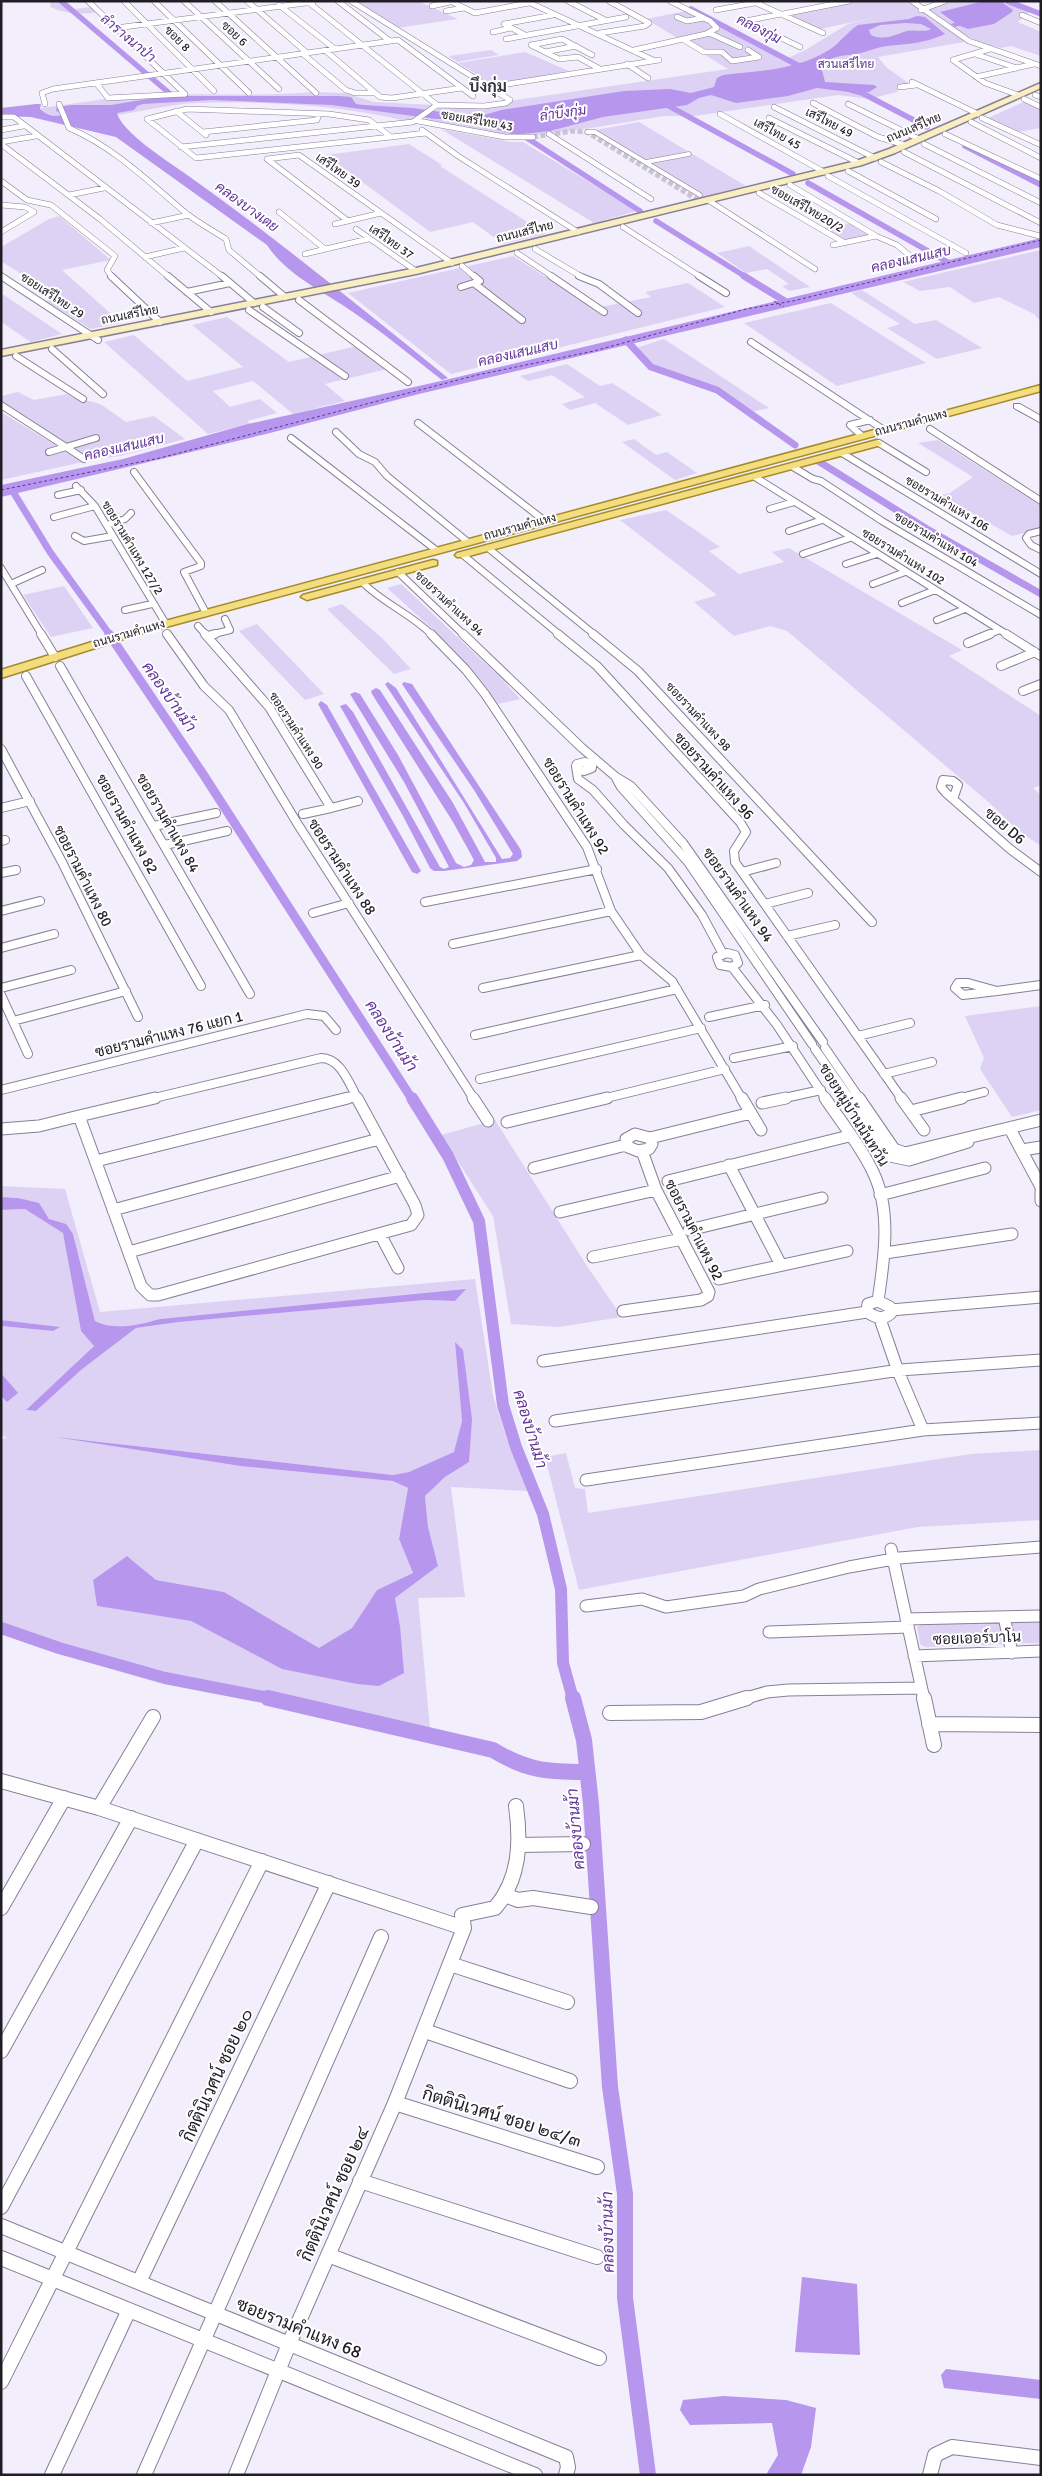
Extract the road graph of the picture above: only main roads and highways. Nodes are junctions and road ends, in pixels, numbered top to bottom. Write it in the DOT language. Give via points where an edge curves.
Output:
graph roads {
  1 [pos="1039,93"];
  2 [pos="980,116"];
  3 [pos="922,142"];
  4 [pos="878,160"];
  5 [pos="826,174"];
  6 [pos="707,202"];
  7 [pos="541,245"];
  8 [pos="345,288"];
  9 [pos="321,293"];
  10 [pos="251,307"];
  11 [pos="94,337"];
  12 [pos="1,353"];
  13 [pos="1,359"];
  14 [pos="1041,388"];
  15 [pos="1041,399"];
  16 [pos="436,550"];
  17 [pos="445,559"];
  18 [pos="166,629"];
  19 [pos="134,637"];
  20 [pos="89,646"];
  21 [pos="57,661"];
  22 [pos="1,674"];
  23 [pos="1,684"];
  1 -- 2 [label="main road, ถนนเสรีไทย" via="1021,97"];
  2 -- 3 [label="main road, ถนนเสรีไทย"];
  2 -- 3 [label="main road, ถนนเสรีไทย"];
  3 -- 4 [label="main road, ถนนเสรีไทย"];
  4 -- 5 [label="main road, ถนนเสรีไทย"];
  4 -- 5 [label="main road, ถนนเสรีไทย" via="848,171"];
  5 -- 6 [label="main road, ถนนเสรีไทย"];
  5 -- 6 [label="main road, ถนนเสรีไทย"];
  6 -- 7 [label="main road, ถนนเสรีไทย"];
  6 -- 7 [label="main road, ถนนเสรีไทย" via="578,232"];
  7 -- 8 [label="main road, ถนนเสรีไทย"];
  7 -- 8 [label="main road, ถนนเสรีไทย" via="462,266"];
  8 -- 9 [label="main road, ถนนเสรีไทย"];
  9 -- 10 [label="main road, ถนนเสรีไทย" via="285,297"];
  9 -- 10 [label="main road, ถนนเสรีไทย" via="299,300"];
  10 -- 11 [label="main road, ถนนเสรีไทย"];
  10 -- 11 [label="main road, ถนนเสรีไทย" via="211,312"];
  11 -- 12 [label="main road, ถนนเสรีไทย"];
  11 -- 13 [label="main road, ถนนเสรีไทย"];
  14 -- 16 [label="main road, ถนนรามคำแหง"];
  15 -- 17 [label="main road, ถนนรามคำแหง"];
  16 -- 17 [label="main road"];
  16 -- 18 [label="main road, ถนนรามคำแหง" via="206,613"];
  17 -- 18 [label="main road, ถนนรามคำแหง" via="198,626"];
  18 -- 19 [label="main road, ถนนรามคำแหง"];
  19 -- 20 [label="main road, ถนนรามคำแหง"];
  19 -- 21 [label="main road, ถนนรามคำแหง" via="103,652"];
  20 -- 21 [label="main road, ถนนรามคำแหง"];
  21 -- 22 [label="main road, ถนนรามคำแหง"];
  21 -- 23 [label="main road, ถนนรามคำแหง"];
}
